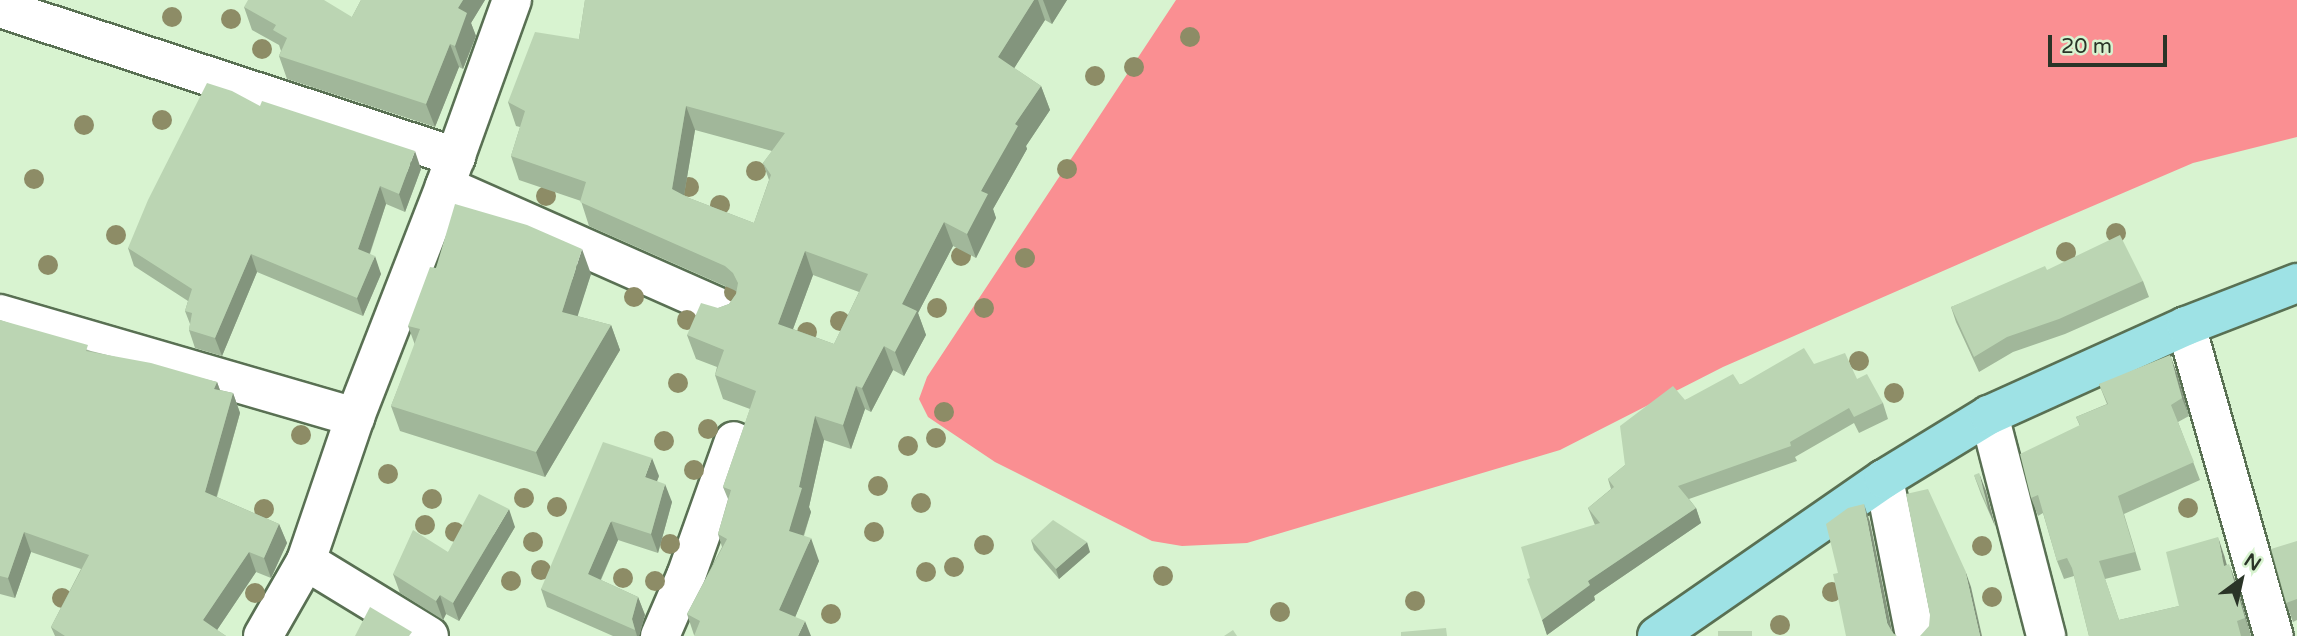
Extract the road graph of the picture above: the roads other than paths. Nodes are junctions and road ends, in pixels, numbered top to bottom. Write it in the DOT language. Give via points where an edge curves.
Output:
graph roads {
  1 [pos="512,0"];
  2 [pos="0,8"];
  3 [pos="451,172"];
  4 [pos="2297,283"];
  5 [pos="725,310"];
  6 [pos="0,314"];
  7 [pos="2186,326"];
  8 [pos="1989,415"];
  9 [pos="355,417"];
  10 [pos="734,441"];
  11 [pos="1884,479"];
  12 [pos="306,561"];
  13 [pos="263,636"];
  14 [pos="429,636"];
  15 [pos="660,636"];
  16 [pos="1657,636"];
  17 [pos="1915,636"];
  18 [pos="2046,636"];
  19 [pos="2274,636"];
  1 -- 3 [label="street"];
  2 -- 3 [label="street"];
  3 -- 5 [label="street"];
  3 -- 9 [label="street"];
  4 -- 7 [label="main road"];
  6 -- 9 [label="street"];
  7 -- 8 [label="main road"];
  7 -- 19 [label="street"];
  8 -- 11 [label="main road"];
  8 -- 18 [label="street"];
  9 -- 12 [label="street"];
  10 -- 15 [label="street"];
  11 -- 16 [label="main road"];
  11 -- 17 [label="street"];
  12 -- 13 [label="street"];
  12 -- 14 [label="street"];
}
